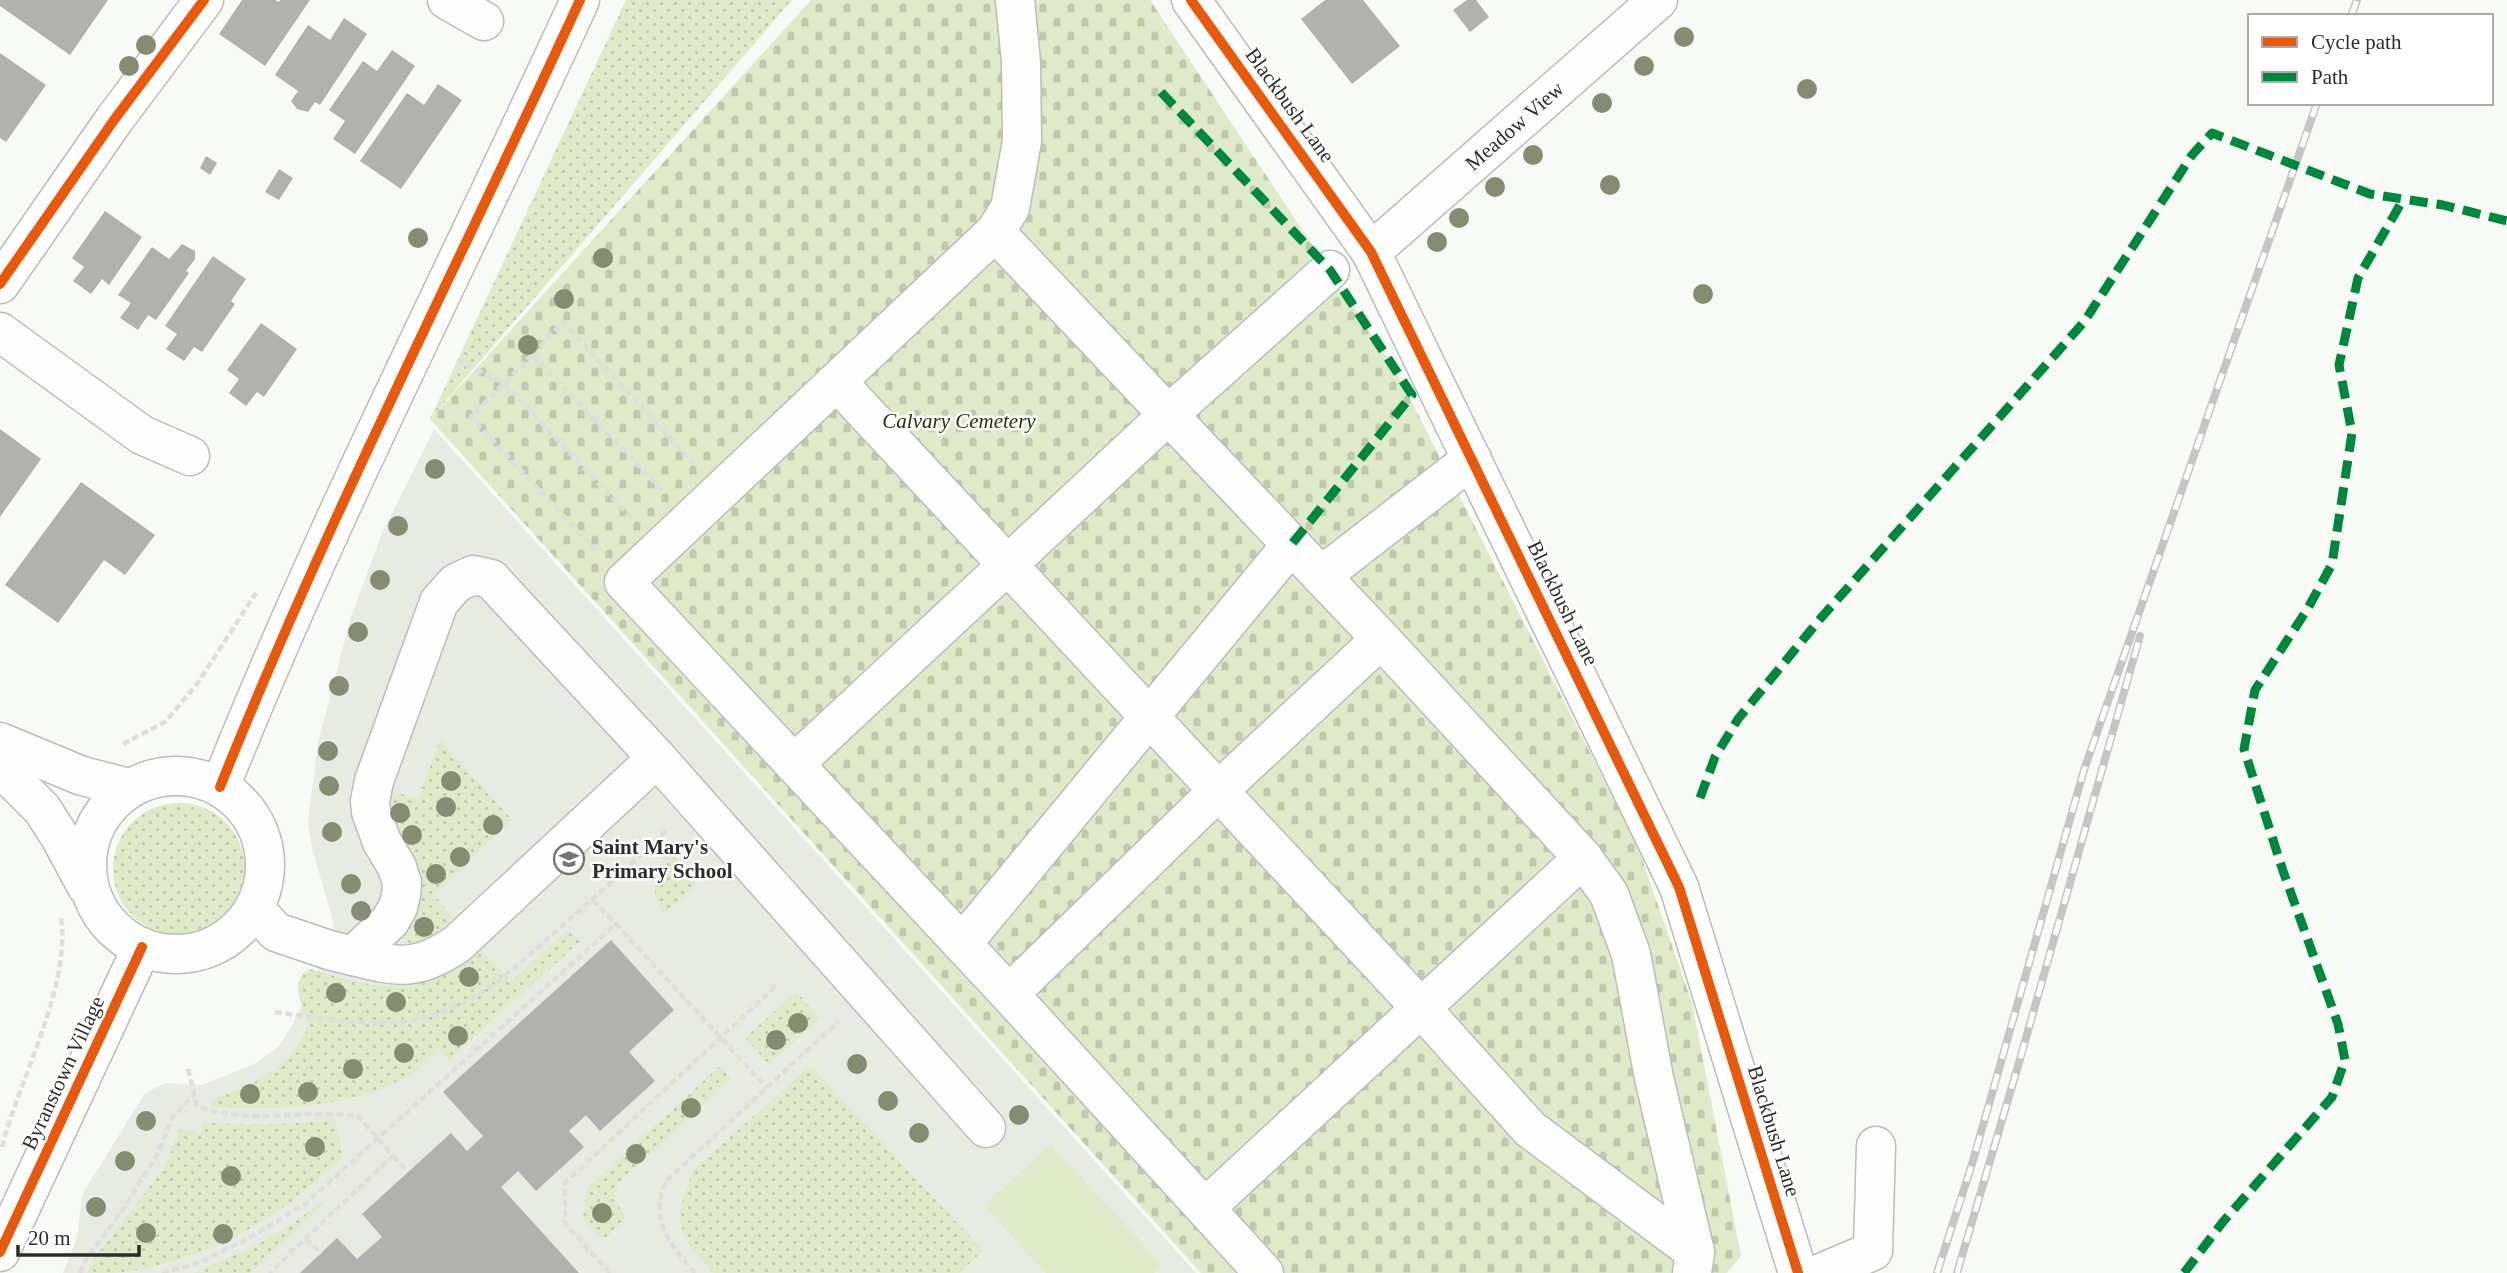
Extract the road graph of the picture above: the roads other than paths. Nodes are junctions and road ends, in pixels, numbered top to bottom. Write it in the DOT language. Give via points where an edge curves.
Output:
graph roads {
  1 [pos="204,0"];
  2 [pos="447,0"];
  3 [pos="580,0"];
  4 [pos="1015,0"];
  5 [pos="1191,0"];
  6 [pos="1658,0"];
  7 [pos="484,21"];
  8 [pos="995,232"];
  9 [pos="1371,252"];
  10 [pos="1330,270"];
  11 [pos="0,284"];
  12 [pos="0,332"];
  13 [pos="837,382"];
  14 [pos="1168,415"];
  15 [pos="190,456"];
  16 [pos="1472,459"];
  17 [pos="1291,545"];
  18 [pos="1008,566"];
  19 [pos="1321,576"];
  20 [pos="1381,639"];
  21 [pos="1149,717"];
  22 [pos="0,741"];
  23 [pos="657,758"];
  24 [pos="794,764"];
  25 [pos="0,767"];
  26 [pos="220,787"];
  27 [pos="129,788"];
  28 [pos="1218,791"];
  29 [pos="1583,859"];
  30 [pos="76,904"];
  31 [pos="254,908"];
  32 [pos="962,944"];
  33 [pos="142,947"];
  34 [pos="353,956"];
  35 [pos="1009,994"];
  36 [pos="1420,1007"];
  37 [pos="986,1128"];
  38 [pos="1876,1146"];
  39 [pos="1205,1208"];
  40 [pos="0,1252"];
  41 [pos="1693,1263"];
  42 [pos="1264,1273"];
  43 [pos="1798,1273"];
  44 [pos="1821,1273"];
  1 -- 11 [label="street"];
  2 -- 7 [label="street"];
  3 -- 26 [label="street" via="317,560"];
  4 -- 8 [label="street" via="1022,141 1010,208"];
  5 -- 9 [label="street, Blackbush Lane"];
  6 -- 9 [label="street, Meadow View"];
  8 -- 13 [label="street"];
  8 -- 14 [label="street"];
  9 -- 16 [label="street, Blackbush Lane"];
  10 -- 14 [label="street"];
  12 -- 15 [label="street" via="142,435"];
  13 -- 18 [label="street"];
  13 -- 24 [label="street" via="624,582"];
  14 -- 17 [label="street"];
  14 -- 18 [label="street"];
  16 -- 19 [label="street"];
  16 -- 43 [label="street, Blackbush Lane" via="1679,887"];
  17 -- 19 [label="street"];
  17 -- 21 [label="street"];
  18 -- 21 [label="street"];
  18 -- 24 [label="street"];
  19 -- 20 [label="street"];
  20 -- 28 [label="street"];
  20 -- 29 [label="street"];
  21 -- 28 [label="street"];
  21 -- 32 [label="street"];
  22 -- 27 [label="street" via="82,776"];
  23 -- 34 [label="street" via="440,955 404,966"];
  23 -- 34 [label="street" via="491,579 473,575 456,583 439,602 370,801 382,842 397,867 401,883 398,906 379,934"];
  23 -- 37 [label="street"];
  24 -- 32 [label="street"];
  25 -- 30 [label="street" via="42,809 60,836"];
  26 -- 27 [label="street" via="174,775 151,778"];
  26 -- 31 [label="street" via="242,804 257,827 264,854 263,882"];
  27 -- 30 [label="street" via="107,808 92,835"];
  28 -- 35 [label="street"];
  28 -- 36 [label="street"];
  29 -- 36 [label="street"];
  29 -- 41 [label="street" via="1609,894 1631,954"];
  30 -- 33 [label="street" via="103,917 120,935"];
  31 -- 33 [label="street" via="239,928 218,944 193,953 167,954"];
  31 -- 34 [label="street" via="275,932"];
  32 -- 35 [label="street"];
  33 -- 40 [label="street, Byranstown Village"];
  35 -- 39 [label="street"];
  36 -- 39 [label="street"];
  36 -- 41 [label="street" via="1530,1129"];
  38 -- 44 [label="street" via="1873,1251"];
  39 -- 42 [label="street"];
}
